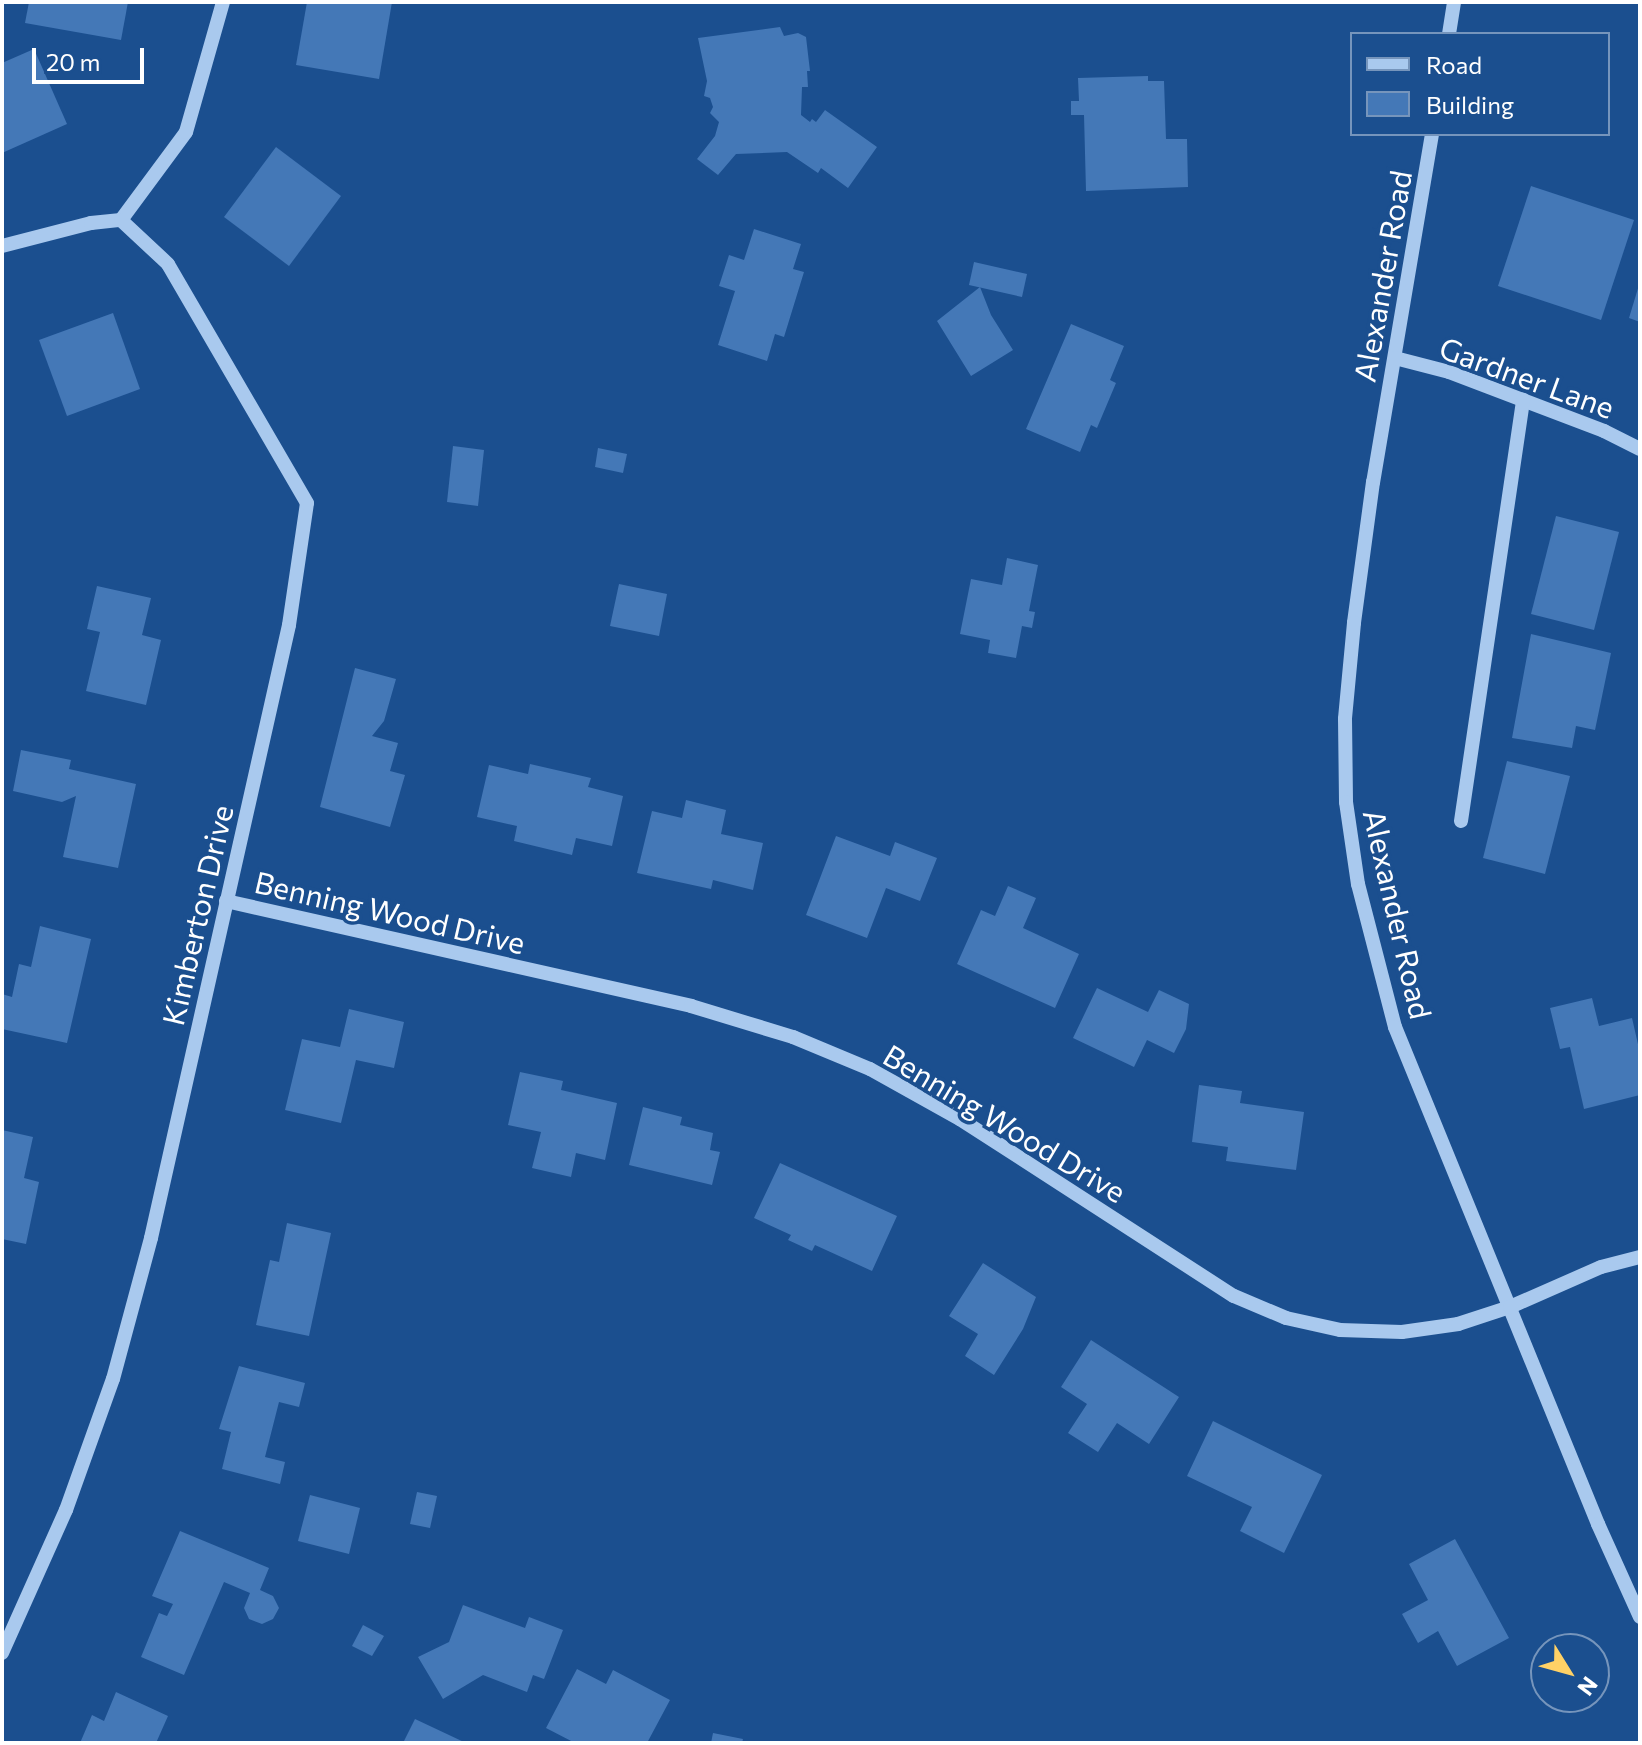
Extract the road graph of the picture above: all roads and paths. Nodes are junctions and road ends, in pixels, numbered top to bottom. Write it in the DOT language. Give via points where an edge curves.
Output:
graph roads {
  1 [pos="223,2"];
  2 [pos="1454,2"];
  3 [pos="1449,32"];
  4 [pos="1432,136"];
  5 [pos="121,220"];
  6 [pos="2,246"];
  7 [pos="1395,358"];
  8 [pos="1523,400"];
  9 [pos="1640,449"];
  10 [pos="1461,821"];
  11 [pos="226,901"];
  12 [pos="1640,1257"];
  13 [pos="1510,1307"];
  14 [pos="1640,1617"];
  15 [pos="2,1653"];
  1 -- 5 [label="street" via="186,132"];
  2 -- 3 [label="street"];
  4 -- 7 [label="street, Alexander Road"];
  5 -- 6 [label="street"];
  5 -- 11 [label="street, Kimberton Drive" via="168,264 307,503 289,625"];
  7 -- 8 [label="street, Gardner Lane"];
  7 -- 13 [label="street, Alexander Road" via="1354,623 1345,719 1346,802 1358,884 1395,1027"];
  8 -- 9 [label="street, Gardner Lane"];
  8 -- 10 [label="street"];
  11 -- 13 [label="street, Benning Wood Drive" via="691,1006 793,1037 870,1069 960,1119 1234,1296 1286,1318 1340,1330 1402,1332 1458,1324"];
  11 -- 15 [label="street, Kimberton Drive" via="151,1238 113,1379 66,1510"];
  12 -- 13 [label="street, Benning Wood Drive" via="1601,1267"];
  13 -- 14 [label="street, Alexander Road"];
}
